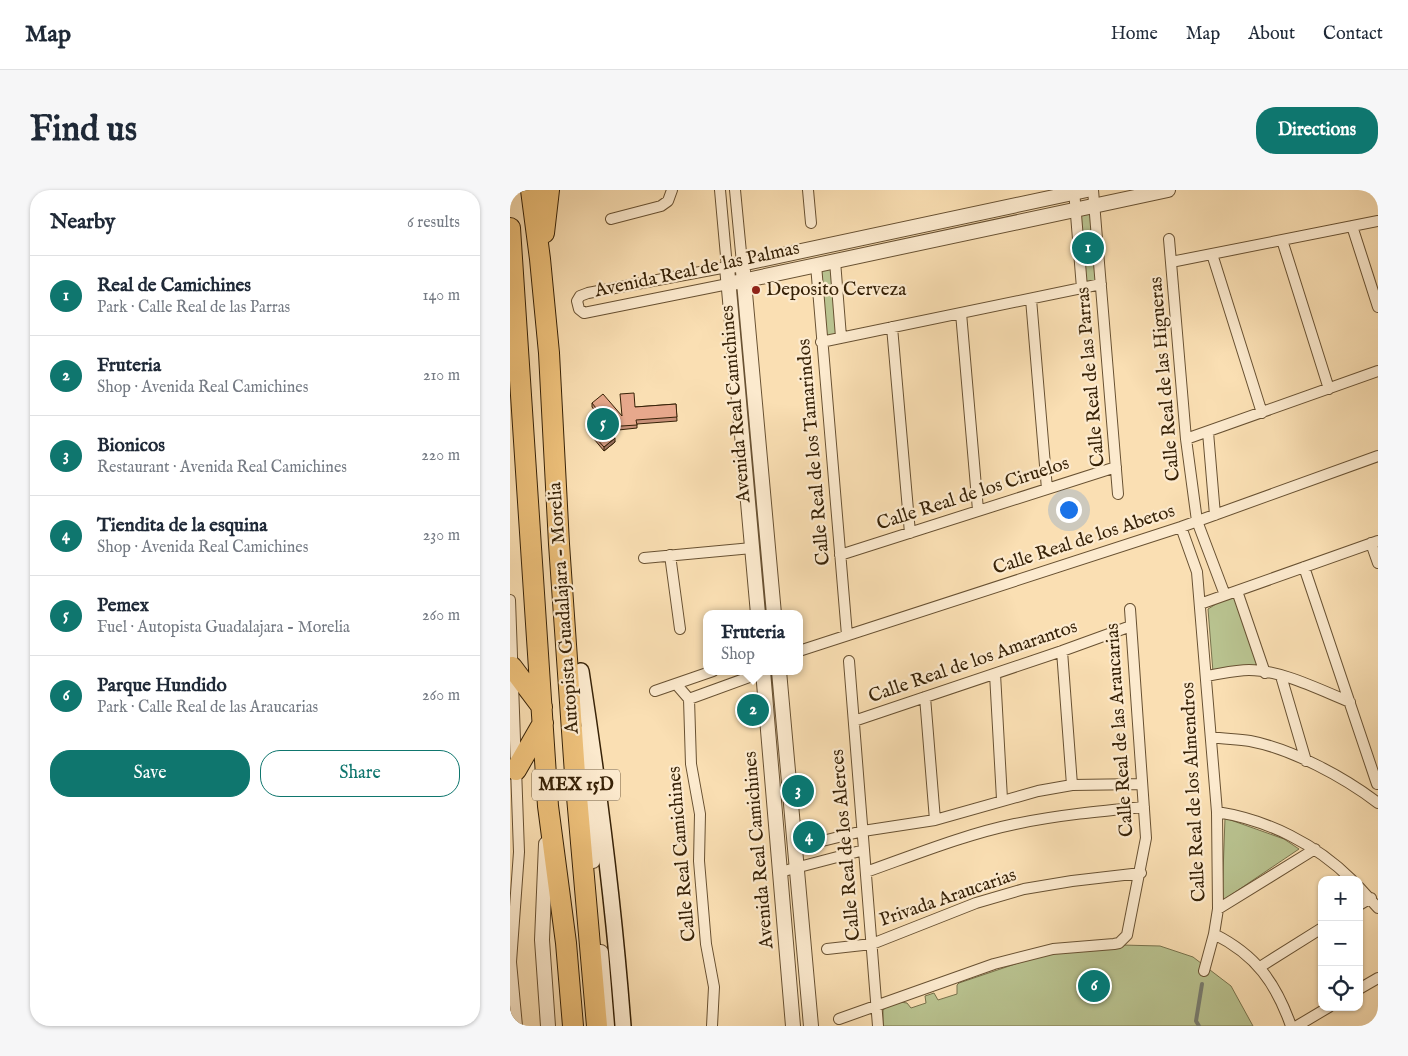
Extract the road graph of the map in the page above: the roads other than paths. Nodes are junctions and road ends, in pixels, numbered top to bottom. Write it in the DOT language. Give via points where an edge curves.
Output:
graph roads {
  1 [pos="531,190"];
  2 [pos="549,190"];
  3 [pos="672,190"];
  4 [pos="720,190"];
  5 [pos="735,190"];
  6 [pos="808,190"];
  7 [pos="1168,190"];
  8 [pos="1086,194"];
  9 [pos="1075,210"];
  10 [pos="610,219"];
  11 [pos="1378,221"];
  12 [pos="811,223"];
  13 [pos="1352,226"];
  14 [pos="510,228"];
  15 [pos="895,231"];
  16 [pos="1169,239"];
  17 [pos="1282,240"];
  18 [pos="898,248"];
  19 [pos="1212,254"];
  20 [pos="540,259"];
  21 [pos="835,261"];
  22 [pos="1171,262"];
  23 [pos="742,264"];
  24 [pos="816,265"];
  25 [pos="727,267"];
  26 [pos="744,280"];
  27 [pos="728,284"];
  28 [pos="1101,284"];
  29 [pos="1082,288"];
  30 [pos="1031,298"];
  31 [pos="1378,306"];
  32 [pos="962,313"];
  33 [pos="892,327"];
  34 [pos="841,337"];
  35 [pos="821,342"];
  36 [pos="1378,372"];
  37 [pos="1329,389"];
  38 [pos="1262,413"];
  39 [pos="1208,432"];
  40 [pos="1186,439"];
  41 [pos="1378,456"];
  42 [pos="1116,466"];
  43 [pos="1047,489"];
  44 [pos="1118,494"];
  45 [pos="978,510"];
  46 [pos="1215,515"];
  47 [pos="1197,522"];
  48 [pos="1181,527"];
  49 [pos="910,532"];
  50 [pos="1375,542"];
  51 [pos="559,544"];
  52 [pos="752,548"];
  53 [pos="670,555"];
  54 [pos="840,555"];
  55 [pos="644,558"];
  56 [pos="1378,563"];
  57 [pos="1304,567"];
  58 [pos="1237,591"];
  59 [pos="1225,595"];
  60 [pos="510,600"];
  61 [pos="1200,604"];
  62 [pos="1130,609"];
  63 [pos="758,610"];
  64 [pos="774,610"];
  65 [pos="1131,626"];
  66 [pos="680,629"];
  67 [pos="847,635"];
  68 [pos="803,650"];
  69 [pos="1062,651"];
  70 [pos="849,661"];
  71 [pos="512,667"];
  72 [pos="581,671"];
  73 [pos="1265,673"];
  74 [pos="994,674"];
  75 [pos="703,675"];
  76 [pos="755,675"];
  77 [pos="764,675"];
  78 [pos="779,675"];
  79 [pos="1206,676"];
  80 [pos="1281,676"];
  81 [pos="676,684"];
  82 [pos="655,691"];
  83 [pos="925,697"];
  84 [pos="689,698"];
  85 [pos="1350,702"];
  86 [pos="542,715"];
  87 [pos="854,721"];
  88 [pos="1211,737"];
  89 [pos="1306,761"];
  90 [pos="516,770"];
  91 [pos="1142,784"];
  92 [pos="1378,784"];
  93 [pos="1072,785"];
  94 [pos="1359,788"];
  95 [pos="1002,799"];
  96 [pos="1378,802"];
  97 [pos="548,806"];
  98 [pos="1144,807"];
  99 [pos="1217,812"];
  100 [pos="936,820"];
  101 [pos="863,831"];
  102 [pos="794,848"];
  103 [pos="1315,849"];
  104 [pos="864,850"];
  105 [pos="514,854"];
  106 [pos="796,866"];
  107 [pos="780,872"];
  108 [pos="866,872"];
  109 [pos="1140,873"];
  110 [pos="1348,876"];
  111 [pos="1363,891"];
  112 [pos="1370,898"];
  113 [pos="1363,902"];
  114 [pos="1378,908"];
  115 [pos="1218,909"];
  116 [pos="1318,931"];
  117 [pos="1214,934"];
  118 [pos="872,944"];
  119 [pos="827,949"];
  120 [pos="1260,967"];
  121 [pos="1204,971"];
  122 [pos="1378,978"];
  123 [pos="1363,987"];
  124 [pos="877,1006"];
  125 [pos="1322,1011"];
  126 [pos="839,1019"];
  127 [pos="516,1026"];
  128 [pos="548,1026"];
  129 [pos="573,1026"];
  130 [pos="596,1026"];
  131 [pos="607,1026"];
  132 [pos="623,1026"];
  133 [pos="712,1026"];
  134 [pos="793,1026"];
  135 [pos="810,1026"];
  136 [pos="878,1026"];
  137 [pos="1291,1026"];
  138 [pos="1297,1026"];
  1 -- 20 [label="highway, Autopista Guadalajara - Morelia / MEX 15D"];
  2 -- 20 [label="highway"];
  3 -- 10 [label="street" via="668,201 661,206"];
  4 -- 25 [label="street, Avenida Real Camichines"];
  5 -- 23 [label="street, Avenida Real Camichines"];
  6 -- 12 [label="street"];
  7 -- 8 [label="street, Avenida Real de las Palmas"];
  8 -- 9 [label="street, Avenida Real de las Palmas"];
  8 -- 9 [label="street, Calle Real de las Parras"];
  8 -- 15 [label="street, Avenida Real de las Palmas"];
  8 -- 28 [label="street, Calle Real de las Parras"];
  9 -- 18 [label="street, Avenida Real de las Palmas"];
  9 -- 29 [label="street, Calle Real de las Parras"];
  11 -- 13 [label="street"];
  13 -- 17 [label="street"];
  13 -- 31 [label="street"];
  14 -- 86 [label="highway, Autopista Guadalajara - Morelia / MEX 15D"];
  15 -- 18 [label="street"];
  15 -- 23 [label="street, Avenida Real de las Palmas"];
  16 -- 22 [label="street, Calle Real de las Higueras"];
  17 -- 19 [label="street"];
  17 -- 37 [label="street"];
  18 -- 21 [label="street, Avenida Real de las Palmas"];
  19 -- 22 [label="street"];
  19 -- 38 [label="street"];
  20 -- 51 [label="highway, Autopista Guadalajara - Morelia / MEX 15D" via="549,354"];
  21 -- 24 [label="street, Avenida Real de las Palmas"];
  21 -- 34 [label="street, Calle Real de los Tamarindos"];
  22 -- 40 [label="street, Calle Real de las Higueras"];
  23 -- 25 [label="street, Avenida Real de las Palmas"];
  23 -- 26 [label="street, Avenida Real Camichines"];
  24 -- 26 [label="street, Avenida Real de las Palmas"];
  24 -- 35 [label="street, Calle Real de los Tamarindos"];
  25 -- 27 [label="street, Avenida Real Camichines"];
  25 -- 27 [label="street, Avenida Real de las Palmas" via="588,293 577,301 579,309 584,312"];
  26 -- 27 [label="street, Avenida Real de las Palmas"];
  26 -- 64 [label="street, Avenida Real Camichines"];
  27 -- 52 [label="street, Avenida Real Camichines"];
  28 -- 29 [label="street"];
  28 -- 42 [label="street, Calle Real de las Parras"];
  29 -- 30 [label="street"];
  30 -- 32 [label="street"];
  30 -- 43 [label="street"];
  32 -- 33 [label="street"];
  32 -- 45 [label="street"];
  33 -- 34 [label="street"];
  33 -- 49 [label="street"];
  34 -- 35 [label="street"];
  35 -- 54 [label="street, Calle Real de los Tamarindos"];
  36 -- 37 [label="street"];
  37 -- 38 [label="street"];
  38 -- 39 [label="street"];
  39 -- 40 [label="street"];
  39 -- 46 [label="street, Calle Real de las Higueras"];
  40 -- 47 [label="street, Calle Real de las Higueras"];
  41 -- 46 [label="street, Calle Real de los Abetos"];
  42 -- 43 [label="street, Calle Real de los Ciruelos"];
  42 -- 44 [label="street, Calle Real de las Parras"];
  43 -- 45 [label="street, Calle Real de los Ciruelos"];
  45 -- 49 [label="street, Calle Real de los Ciruelos"];
  46 -- 47 [label="street, Calle Real de los Abetos"];
  47 -- 48 [label="street, Calle Real de los Abetos"];
  47 -- 59 [label="street, Calle Real de las Higueras"];
  48 -- 61 [label="street, Calle Real de los Almendros" via="1197,572"];
  48 -- 67 [label="street, Calle Real de los Abetos"];
  49 -- 54 [label="street, Calle Real de los Ciruelos"];
  50 -- 56 [label="street"];
  50 -- 57 [label="street"];
  51 -- 72 [label="highway"];
  51 -- 130 [label="highway, Autopista Guadalajara - Morelia / MEX 15D"];
  52 -- 53 [label="street"];
  52 -- 63 [label="street, Avenida Real Camichines"];
  53 -- 55 [label="street"];
  53 -- 66 [label="street"];
  54 -- 67 [label="street, Calle Real de los Tamarindos"];
  57 -- 58 [label="street"];
  57 -- 85 [label="street"];
  58 -- 59 [label="street"];
  58 -- 73 [label="street"];
  59 -- 61 [label="street"];
  60 -- 71 [label="street"];
  61 -- 79 [label="street, Calle Real de los Almendros"];
  62 -- 65 [label="street, Calle Real de las Araucarias"];
  65 -- 69 [label="street, Calle Real de los Amarantos"];
  65 -- 91 [label="street, Calle Real de las Araucarias"];
  67 -- 68 [label="street, Calle Real de los Abetos"];
  69 -- 74 [label="street, Calle Real de los Amarantos"];
  69 -- 93 [label="street"];
  70 -- 87 [label="street, Calle Real de los Alerces"];
  71 -- 86 [label="highway"];
  71 -- 90 [label="street"];
  72 -- 131 [label="street"];
  72 -- 132 [label="main road" via="609,873"];
  73 -- 79 [label="street" via="1249,670"];
  73 -- 80 [label="street"];
  74 -- 83 [label="street, Calle Real de los Amarantos"];
  74 -- 95 [label="street"];
  75 -- 81 [label="street"];
  76 -- 84 [label="street"];
  77 -- 107 [label="street, Avenida Real Camichines"];
  78 -- 102 [label="street, Avenida Real Camichines"];
  79 -- 88 [label="street, Calle Real de los Almendros"];
  80 -- 85 [label="street"];
  80 -- 89 [label="street"];
  81 -- 82 [label="street"];
  81 -- 84 [label="street"];
  83 -- 87 [label="street, Calle Real de los Amarantos"];
  83 -- 100 [label="street"];
  84 -- 133 [label="street, Calle Real Camichines" via="691,764 700,814 699,861 706,944 714,986"];
  85 -- 92 [label="street"];
  86 -- 90 [label="highway"];
  86 -- 97 [label="highway, Autopista Guadalajara - Morelia / MEX 15D"];
  87 -- 101 [label="street, Calle Real de los Alerces"];
  88 -- 89 [label="street" via="1250,741"];
  88 -- 99 [label="street, Calle Real de los Almendros"];
  89 -- 94 [label="street"];
  90 -- 105 [label="street"];
  91 -- 93 [label="street"];
  91 -- 98 [label="street, Calle Real de las Araucarias"];
  92 -- 94 [label="street"];
  93 -- 95 [label="street"];
  94 -- 96 [label="street"];
  95 -- 100 [label="street"];
  97 -- 128 [label="street" via="542,940"];
  97 -- 129 [label="highway, Autopista Guadalajara - Morelia / MEX 15D" via="566,942"];
  98 -- 108 [label="street" via="1016,824"];
  98 -- 109 [label="street, Calle Real de las Araucarias" via="1146,838"];
  99 -- 103 [label="street" via="1260,822"];
  99 -- 115 [label="street, Calle Real de los Almendros"];
  100 -- 101 [label="street"];
  101 -- 102 [label="street"];
  101 -- 104 [label="street, Calle Real de los Alerces"];
  102 -- 106 [label="street, Avenida Real Camichines"];
  103 -- 110 [label="street"];
  103 -- 115 [label="street"];
  104 -- 106 [label="street"];
  104 -- 108 [label="street, Calle Real de los Alerces"];
  105 -- 127 [label="street" via="511,962"];
  106 -- 107 [label="street"];
  106 -- 135 [label="street, Avenida Real Camichines"];
  107 -- 134 [label="street, Avenida Real Camichines"];
  108 -- 118 [label="street, Calle Real de los Alerces"];
  109 -- 118 [label="street, Privada Araucarias" via="1017,891 976,903"];
  109 -- 124 [label="street, Calle Real de las Araucarias" via="1127,935 1119,943 1053,949 1003,961"];
  111 -- 112 [label="street"];
  112 -- 113 [label="street"];
  112 -- 114 [label="street"];
  115 -- 117 [label="street, Calle Real de los Almendros"];
  116 -- 120 [label="street"];
  117 -- 120 [label="street" via="1244,952"];
  117 -- 121 [label="street, Calle Real de los Almendros"];
  118 -- 119 [label="street, Privada Araucarias"];
  118 -- 124 [label="street, Calle Real de los Alerces"];
  120 -- 137 [label="street" via="1272,984"];
  122 -- 123 [label="street"];
  124 -- 126 [label="street, Calle Real de las Araucarias"];
  124 -- 136 [label="street, Calle Real de los Alerces"];
  125 -- 138 [label="street"];
}
